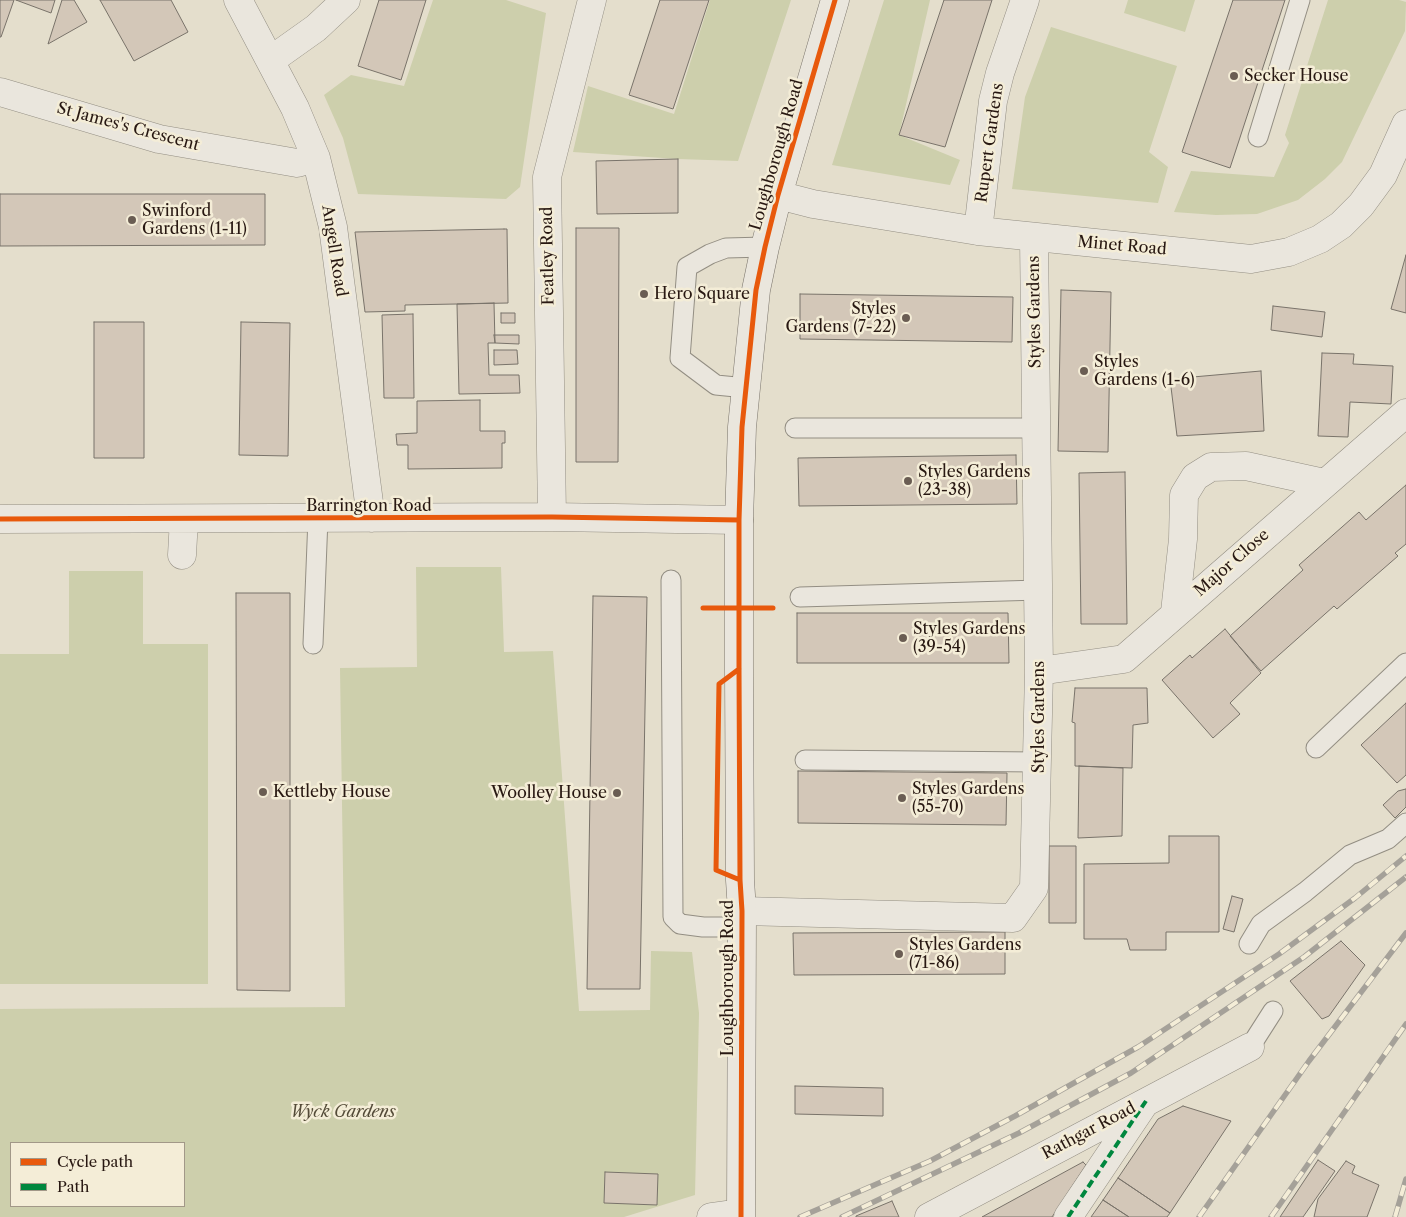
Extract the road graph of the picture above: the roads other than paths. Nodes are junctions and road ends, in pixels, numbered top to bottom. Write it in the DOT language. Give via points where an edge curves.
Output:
graph roads {
  1 [pos="238,0"];
  2 [pos="346,0"];
  3 [pos="592,0"];
  4 [pos="836,0"];
  5 [pos="1025,0"];
  6 [pos="1300,0"];
  7 [pos="271,60"];
  8 [pos="0,92"];
  9 [pos="1406,124"];
  10 [pos="1258,137"];
  11 [pos="316,158"];
  12 [pos="778,196"];
  13 [pos="978,231"];
  14 [pos="1034,238"];
  15 [pos="765,248"];
  16 [pos="746,388"];
  17 [pos="1406,413"];
  18 [pos="795,428"];
  19 [pos="1036,428"];
  20 [pos="1324,483"];
  21 [pos="552,517"];
  22 [pos="318,518"];
  23 [pos="371,518"];
  24 [pos="0,519"];
  25 [pos="184,519"];
  26 [pos="739,520"];
  27 [pos="182,555"];
  28 [pos="671,580"];
  29 [pos="1039,590"];
  30 [pos="800,597"];
  31 [pos="1175,612"];
  32 [pos="313,644"];
  33 [pos="1406,663"];
  34 [pos="1039,671"];
  35 [pos="1316,748"];
  36 [pos="804,760"];
  37 [pos="1039,762"];
  38 [pos="1406,823"];
  39 [pos="742,919"];
  40 [pos="1249,944"];
  41 [pos="1273,1011"];
  42 [pos="1250,1047"];
  43 [pos="1146,1101"];
  44 [pos="741,1215"];
  45 [pos="711,1217"];
  46 [pos="929,1217"];
  47 [pos="1068,1217"];
  1 -- 7 [label="street, Angell Road"];
  2 -- 7 [label="street" via="316,28"];
  3 -- 21 [label="street, Featley Road" via="547,178"];
  4 -- 12 [label="street, Loughborough Road"];
  5 -- 13 [label="street, Rupert Gardens" via="993,101"];
  6 -- 10 [label="lane"];
  7 -- 11 [label="street, Angell Road"];
  8 -- 11 [label="street, St James's Crescent" via="159,138 297,163"];
  9 -- 14 [label="street, Minet Road" via="1383,175 1361,205 1341,225 1320,239 1289,252 1251,258"];
  11 -- 23 [label="street, Angell Road" via="332,227"];
  12 -- 13 [label="street, Minet Road"];
  12 -- 15 [label="street, Loughborough Road"];
  13 -- 14 [label="street, Minet Road"];
  14 -- 19 [label="street, Styles Gardens"];
  15 -- 16 [label="street, Loughborough Road" via="756,290"];
  15 -- 16 [label="lane" via="726,248 688,267 680,358 716,384"];
  16 -- 26 [label="street, Loughborough Road"];
  17 -- 20 [label="street, Major Close"];
  18 -- 19 [label="lane"];
  19 -- 29 [label="street, Styles Gardens"];
  20 -- 31 [label="street, Major Close"];
  20 -- 31 [label="street" via="1246,466 1211,467 1194,477 1184,495 1184,539"];
  21 -- 23 [label="street, Barrington Road"];
  21 -- 26 [label="street, Barrington Road"];
  22 -- 23 [label="street, Barrington Road"];
  22 -- 25 [label="street, Barrington Road"];
  22 -- 32 [label="lane"];
  24 -- 25 [label="street, Barrington Road"];
  25 -- 27 [label="street"];
  26 -- 39 [label="street, Loughborough Road"];
  28 -- 39 [label="lane" via="672,917 687,925"];
  29 -- 30 [label="lane"];
  29 -- 34 [label="street, Styles Gardens"];
  31 -- 34 [label="street, Major Close" via="1124,659"];
  33 -- 35 [label="lane"];
  34 -- 37 [label="street, Styles Gardens"];
  36 -- 37 [label="lane"];
  37 -- 39 [label="street, Styles Gardens" via="1034,888 1013,918"];
  38 -- 40 [label="lane" via="1388,839 1350,855 1261,924"];
  39 -- 44 [label="street, Loughborough Road"];
  41 -- 42 [label="lane"];
  42 -- 43 [label="street, Rathgar Road"];
  43 -- 46 [label="street, Rathgar Road"];
  43 -- 47 [label="street"];
  44 -- 45 [label="street"];
}
